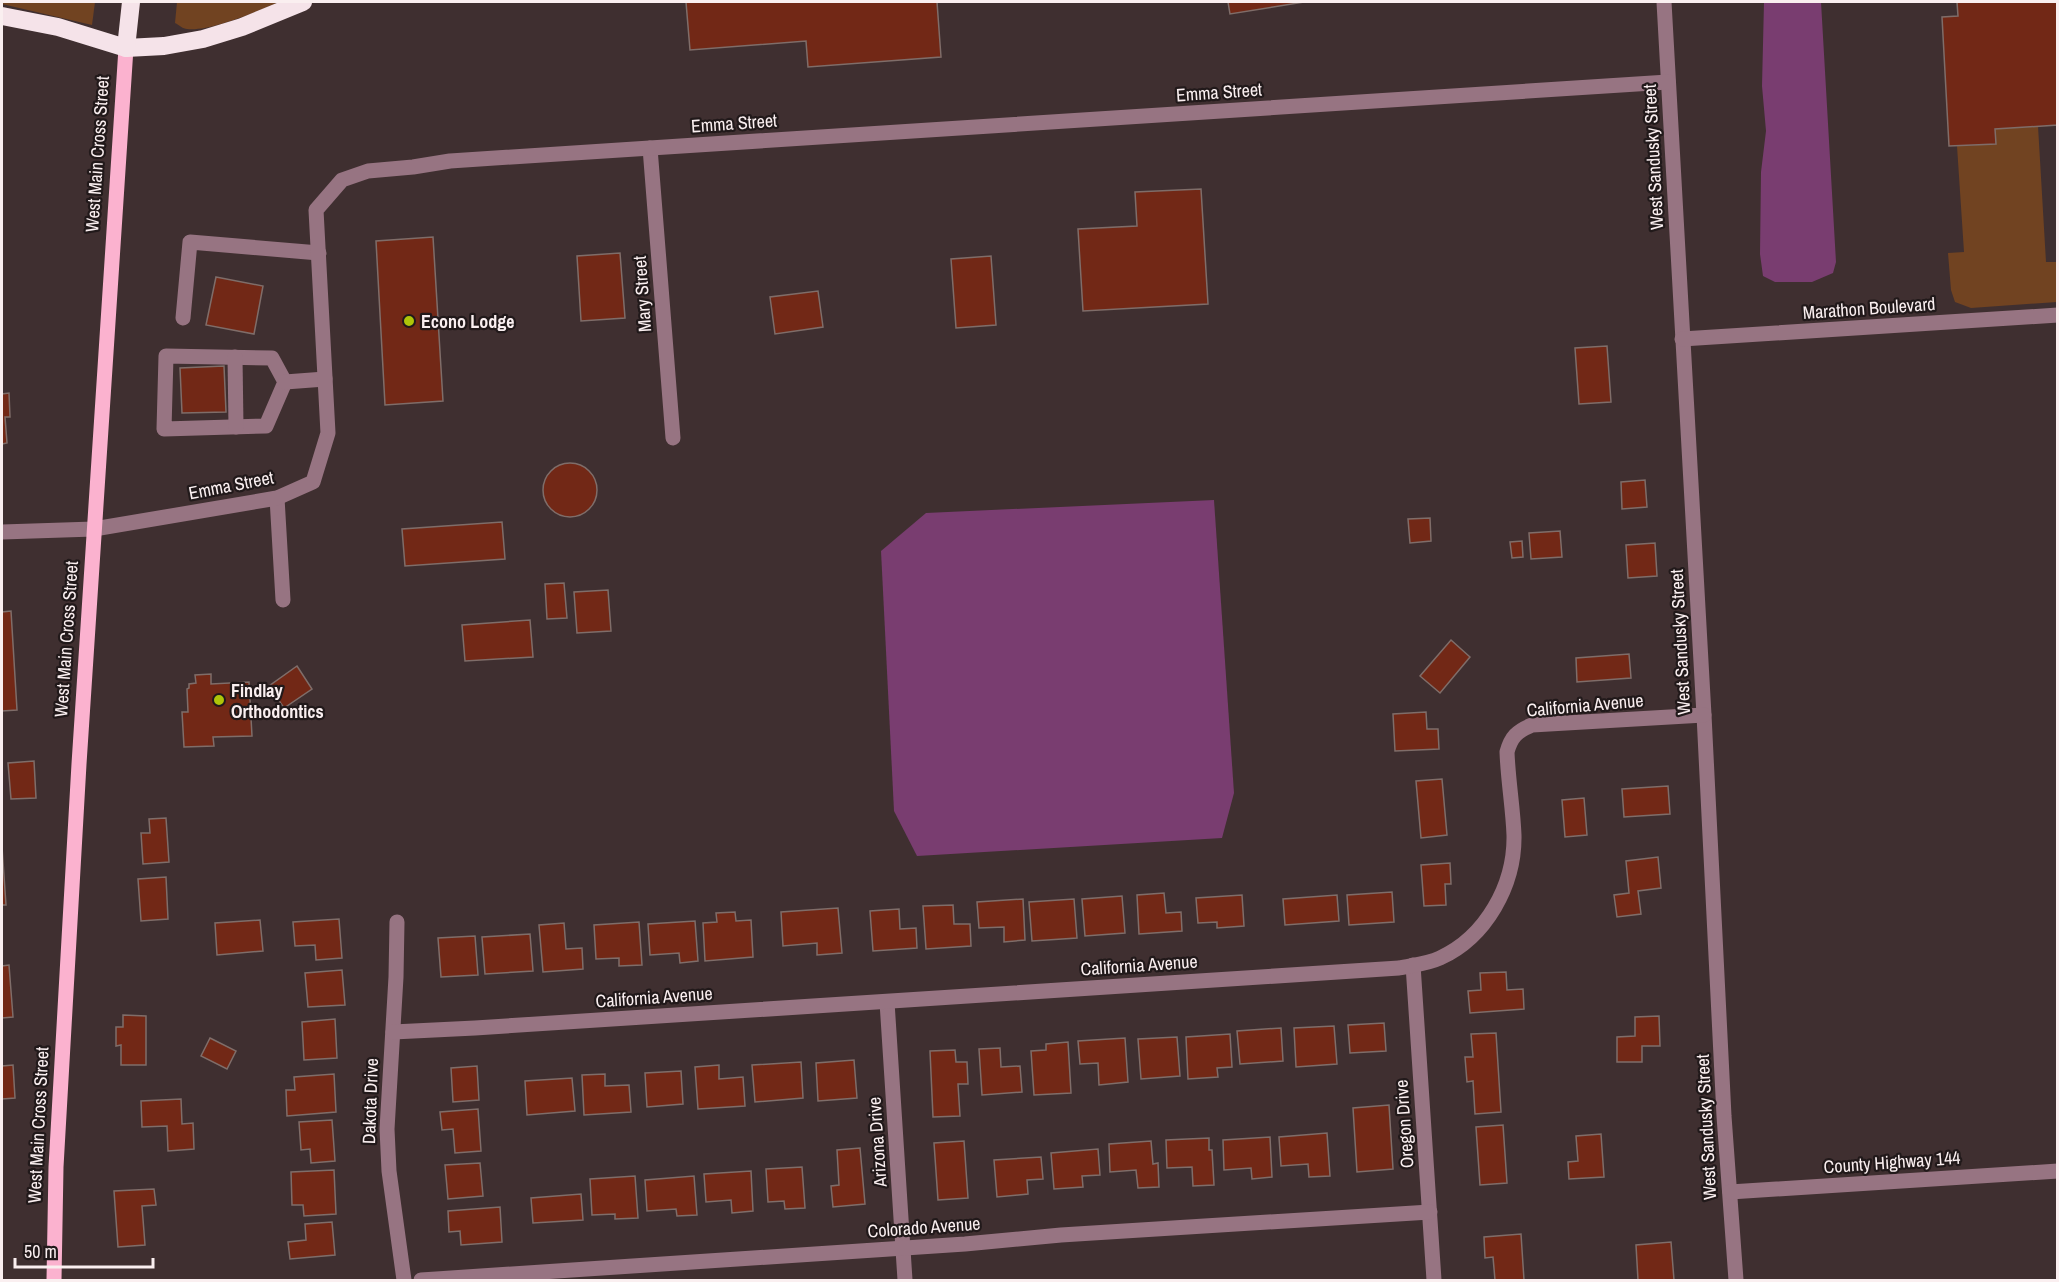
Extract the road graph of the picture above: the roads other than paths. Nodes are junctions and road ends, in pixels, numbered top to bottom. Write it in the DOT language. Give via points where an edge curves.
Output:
graph roads {
  1 [pos="131,2"];
  2 [pos="303,2"];
  3 [pos="1664,2"];
  4 [pos="2,16"];
  5 [pos="126,48"];
  6 [pos="1668,82"];
  7 [pos="650,148"];
  8 [pos="319,253"];
  9 [pos="2058,315"];
  10 [pos="183,318"];
  11 [pos="1682,339"];
  12 [pos="235,357"];
  13 [pos="325,379"];
  14 [pos="285,382"];
  15 [pos="236,427"];
  16 [pos="673,438"];
  17 [pos="277,498"];
  18 [pos="94,528"];
  19 [pos="2,532"];
  20 [pos="283,600"];
  21 [pos="1704,715"];
  22 [pos="397,922"];
  23 [pos="1413,965"];
  24 [pos="887,1002"];
  25 [pos="393,1032"];
  26 [pos="2058,1171"];
  27 [pos="1730,1192"];
  28 [pos="1430,1212"];
  29 [pos="903,1248"];
  30 [pos="54,1281"];
  31 [pos="404,1281"];
  32 [pos="421,1281"];
  33 [pos="905,1281"];
  34 [pos="1434,1281"];
  35 [pos="1736,1281"];
  1 -- 5 [label="highway, West Main Cross Street"];
  2 -- 5 [label="highway" via="203,39"];
  3 -- 6 [label="street, West Sandusky Street"];
  4 -- 5 [label="highway" via="58,27"];
  5 -- 18 [label="main road, West Main Cross Street"];
  6 -- 7 [label="street, Emma Street"];
  6 -- 11 [label="street, West Sandusky Street"];
  7 -- 8 [label="street, Emma Street" via="450,161 368,171 342,180 316,210"];
  7 -- 16 [label="street, Mary Street"];
  8 -- 10 [label="street" via="190,242"];
  8 -- 13 [label="street, Emma Street"];
  9 -- 11 [label="street, Marathon Boulevard"];
  11 -- 21 [label="street, West Sandusky Street"];
  12 -- 14 [label="street" via="272,358"];
  12 -- 15 [label="street"];
  12 -- 15 [label="street" via="166,356 164,429"];
  13 -- 14 [label="street"];
  13 -- 17 [label="street, Emma Street" via="328,433 313,482"];
  14 -- 15 [label="street" via="266,426"];
  17 -- 18 [label="street, Emma Street"];
  17 -- 20 [label="street"];
  18 -- 19 [label="street, Emma Street"];
  18 -- 30 [label="main road, West Main Cross Street" via="56,1167"];
  21 -- 23 [label="street, California Avenue" via="1532,725 1520,730 1510,740 1507,752 1514,836 1512,863 1504,889 1474,935 1452,952"];
  21 -- 27 [label="street, West Sandusky Street"];
  22 -- 25 [label="street, Dakota Drive"];
  23 -- 24 [label="street, California Avenue"];
  23 -- 28 [label="street, Oregon Drive"];
  24 -- 25 [label="street, California Avenue"];
  24 -- 29 [label="street, Arizona Drive"];
  25 -- 31 [label="street, Dakota Drive" via="388,1170"];
  26 -- 27 [label="street, County Highway 144"];
  27 -- 35 [label="street, West Sandusky Street"];
  28 -- 29 [label="street, Colorado Avenue"];
  28 -- 34 [label="street, Oregon Drive"];
  29 -- 32 [label="street, Colorado Avenue"];
  29 -- 33 [label="street, Arizona Drive"];
}
